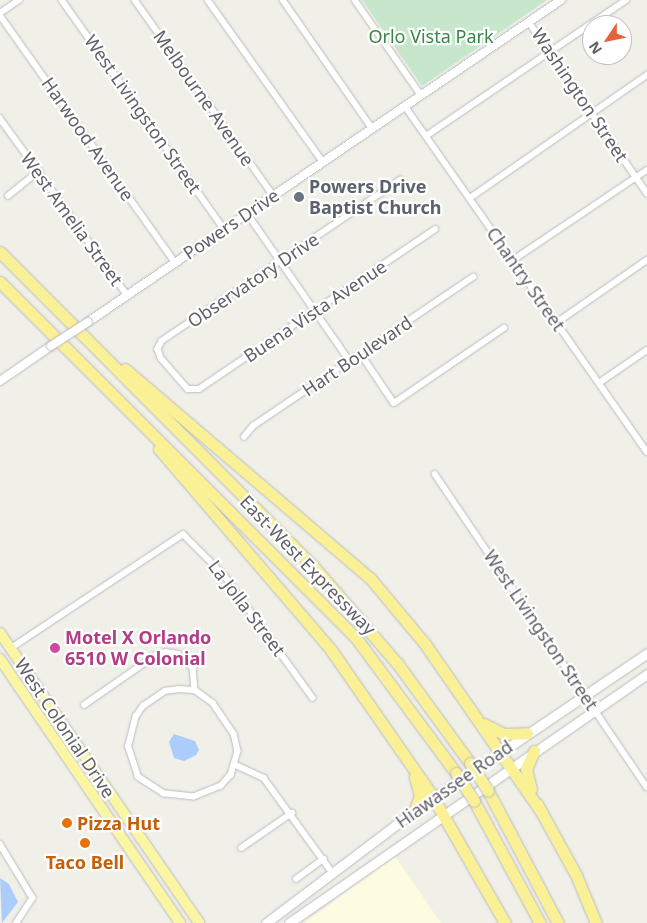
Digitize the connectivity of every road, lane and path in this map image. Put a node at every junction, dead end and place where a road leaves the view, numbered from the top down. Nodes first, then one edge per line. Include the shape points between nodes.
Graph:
1 (19, 0) edge
2 (62, 0) edge
3 (135, 0) edge
4 (208, 0) edge
5 (283, 0) edge
6 (355, 0) edge
7 (562, 0) edge
8 (626, 0) edge
9 (0, 14) edge
10 (529, 22) junction
11 (550, 51) junction
12 (647, 75) edge
13 (421, 95) junction
14 (405, 106) junction
15 (591, 113) junction
16 (0, 118) edge
17 (372, 128) junction
18 (426, 136) junction
19 (323, 162) junction
20 (647, 170) edge
21 (39, 171) junction
22 (636, 178) junction
23 (400, 180) dead end
24 (647, 193) edge
25 (274, 195) junction
26 (8, 196) dead end
27 (470, 198) junction
28 (247, 213) junction
29 (224, 228) junction
30 (435, 230) dead end
31 (0, 252) edge
32 (513, 260) junction
33 (647, 260) edge
34 (281, 261) junction
35 (175, 262) junction
36 (473, 277) dead end
37 (0, 282) edge
38 (127, 295) junction
39 (316, 311) junction
40 (556, 323) junction
41 (504, 328) dead end
42 (647, 350) edge
43 (361, 354) junction
44 (105, 356) junction
45 (350, 361) junction
46 (0, 381) edge
47 (598, 383) junction
48 (195, 391) joint
49 (128, 411) junction
50 (244, 436) dead end
51 (647, 452) edge
52 (435, 474) dead end
53 (0, 633) edge
54 (0, 645) edge
55 (10, 648) junction
56 (647, 653) edge
57 (0, 658) edge
58 (647, 674) edge
59 (195, 690) junction
60 (40, 692) junction
61 (584, 694) junction
62 (313, 698) dead end
63 (84, 705) dead end
64 (594, 710) junction
65 (480, 721) junction
66 (527, 733) junction
67 (501, 751) junction
68 (534, 751) junction
69 (72, 764) junction
70 (236, 765) junction
71 (411, 766) junction
72 (512, 766) junction
73 (647, 787) edge
74 (112, 796) junction
75 (433, 798) junction
76 (540, 810) junction
77 (103, 811) junction
78 (414, 811) junction
79 (292, 813) junction
80 (442, 814) junction
81 (144, 842) junction
82 (0, 844) edge
83 (241, 848) dead end
84 (324, 859) junction
85 (332, 872) junction
86 (296, 879) dead end
87 (17, 923) edge
88 (180, 923) edge
89 (199, 923) edge
90 (266, 923) edge
91 (289, 923) edge
92 (506, 923) edge
93 (540, 923) edge
94 (558, 923) edge
95 (596, 923) edge

1 - 9 street
2 - 29 street, West Livingston Street
3 - 25 street, Melbourne Avenue
4 - 19 street
5 - 17 street
6 - 13 street
7 - 10 street, Powers Drive
8 - 11 street
9 - 35 street, Harwood Avenue
10 - 11 street, Washington Street
10 - 13 street, Powers Drive
11 - 15 street, Washington Street
11 - 18 street
12 - 15 street
13 - 14 street, Powers Drive
14 - 17 street, Powers Drive
14 - 18 street, Chantry Street
15 - 22 street, Washington Street
15 - 27 street
16 - 21 street, West Amelia Street
17 - 19 street, Powers Drive
18 - 27 street, Chantry Street
19 - 25 street, Powers Drive
20 - 22 street
21 - 26 street
21 - 38 street, West Amelia Street
22 - 24 street, Washington Street
22 - 32 street
23 - 34 street, Observatory Drive
25 - 28 street, Powers Drive
27 - 32 street, Chantry Street
28 - 29 street, Powers Drive
28 - 34 street
29 - 35 street, Powers Drive
30 - 39 street, Buena Vista Avenue
31 - 44 highway, East-West Expressway
32 - 40 street, Chantry Street
33 - 40 street
34 - 39 street
34 - 48 street, Observatory Drive via 162,341 158,349 161,358 185,387
35 - 38 street, Powers Drive
36 - 43 street, Hart Boulevard
37 - 49 highway, East-West Expressway
38 - 46 street, Powers Drive, bridge
39 - 45 street
39 - 48 street, Buena Vista Avenue
40 - 47 street, Chantry Street
41 - 43 street via 394,403
42 - 47 street
43 - 45 street, Hart Boulevard
44 - 65 highway via 120,365 370,578
44 - 94 highway, East-West Expressway, bridge via 363,621 470,763
45 - 50 street, Hart Boulevard via 253,426
47 - 51 street, Chantry Street
49 - 71 highway via 298,608
49 - 93 highway, East-West Expressway, bridge via 229,507 356,638 456,773
52 - 61 street, West Livingston Street
53 - 55 highway, West Colonial Drive
54 - 55 highway
55 - 60 highway, West Colonial Drive
55 - 62 street, La Jolla Street via 183,534 225,576
56 - 61 main road, Hiawassee Road
57 - 60 highway via 12,662
57 - 69 highway, West Colonial Drive
58 - 64 main road, Hiawassee Road
59 - 63 street via 193,668 178,654 166,652 156,655
59 - 70 street via 225,718 236,743
59 - 70 street via 165,691 143,706 136,716 128,747 138,777 164,794 194,797 221,786
60 - 74 highway, West Colonial Drive
61 - 64 street, West Livingston Street
61 - 66 main road, Hiawassee Road
64 - 68 main road, Hiawassee Road
64 - 73 street, West Livingston Street
65 - 66 highway via 497,732
65 - 67 highway
66 - 67 main road, Hiawassee Road
67 - 72 highway
67 - 75 main road, Hiawassee Road
68 - 72 main road, Hiawassee Road
68 - 76 highway via 527,776
69 - 74 highway via 99,791
69 - 77 highway, West Colonial Drive
70 - 79 street via 264,778
71 - 75 highway
71 - 78 highway via 420,796
72 - 76 highway
72 - 80 main road, Hiawassee Road
74 - 81 highway, West Colonial Drive
75 - 78 main road, Hiawassee Road
75 - 80 highway
76 - 95 highway via 576,875
77 - 81 highway via 115,814
77 - 88 highway, West Colonial Drive
78 - 85 main road, Hiawassee Road
79 - 83 street
79 - 84 street
80 - 91 main road, Hiawassee Road
80 - 92 highway
81 - 89 highway, West Colonial Drive
82 - 87 street via 33,898
84 - 85 street
84 - 86 street
85 - 90 main road, Hiawassee Road

